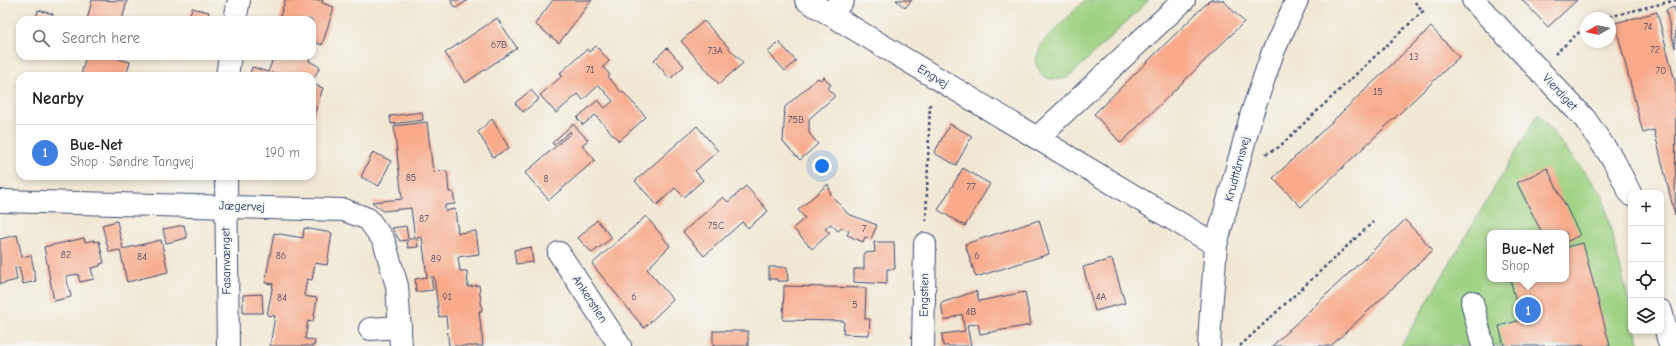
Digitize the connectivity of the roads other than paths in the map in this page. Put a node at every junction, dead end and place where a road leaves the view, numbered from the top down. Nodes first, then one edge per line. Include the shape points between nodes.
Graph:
1 (239, 0) edge
2 (806, 0) edge
3 (1184, 0) edge
4 (1297, 0) edge
5 (1473, 0) edge
6 (836, 7) edge
7 (236, 16) edge
8 (229, 60) edge
9 (228, 72) edge
10 (1037, 138) junction
11 (226, 180) edge
12 (1628, 190) edge
13 (0, 201) edge
14 (225, 206) junction
15 (925, 244) road end
16 (1216, 245) junction
17 (559, 253) dead end
18 (1472, 302) dead end
19 (1664, 323) edge
20 (370, 329) dead end
21 (400, 336) edge
22 (228, 346) edge
23 (620, 346) edge
24 (923, 346) edge
25 (1210, 346) edge
26 (1483, 346) edge
27 (1670, 346) edge

1 - 7 street
2 - 6 street, Engvej
3 - 10 street
4 - 16 street, Krudttårnsvej via 1274,52 1252,113
5 - 12 street, Vierdiget via 1585,119 1614,161
6 - 10 street, Engvej via 931,75
8 - 9 street
10 - 16 street, Engvej
11 - 14 street, Fasanvænget
13 - 14 street, Jægervej
14 - 21 street, Jægervej via 344,210 368,219 384,241 397,286
14 - 22 street, Fasanvænget
15 - 24 street, Engstien
16 - 25 street, Krudttårnsvej
17 - 23 street, Ankerstien
18 - 26 street
19 - 27 street
20 - 21 street, Jægervej

